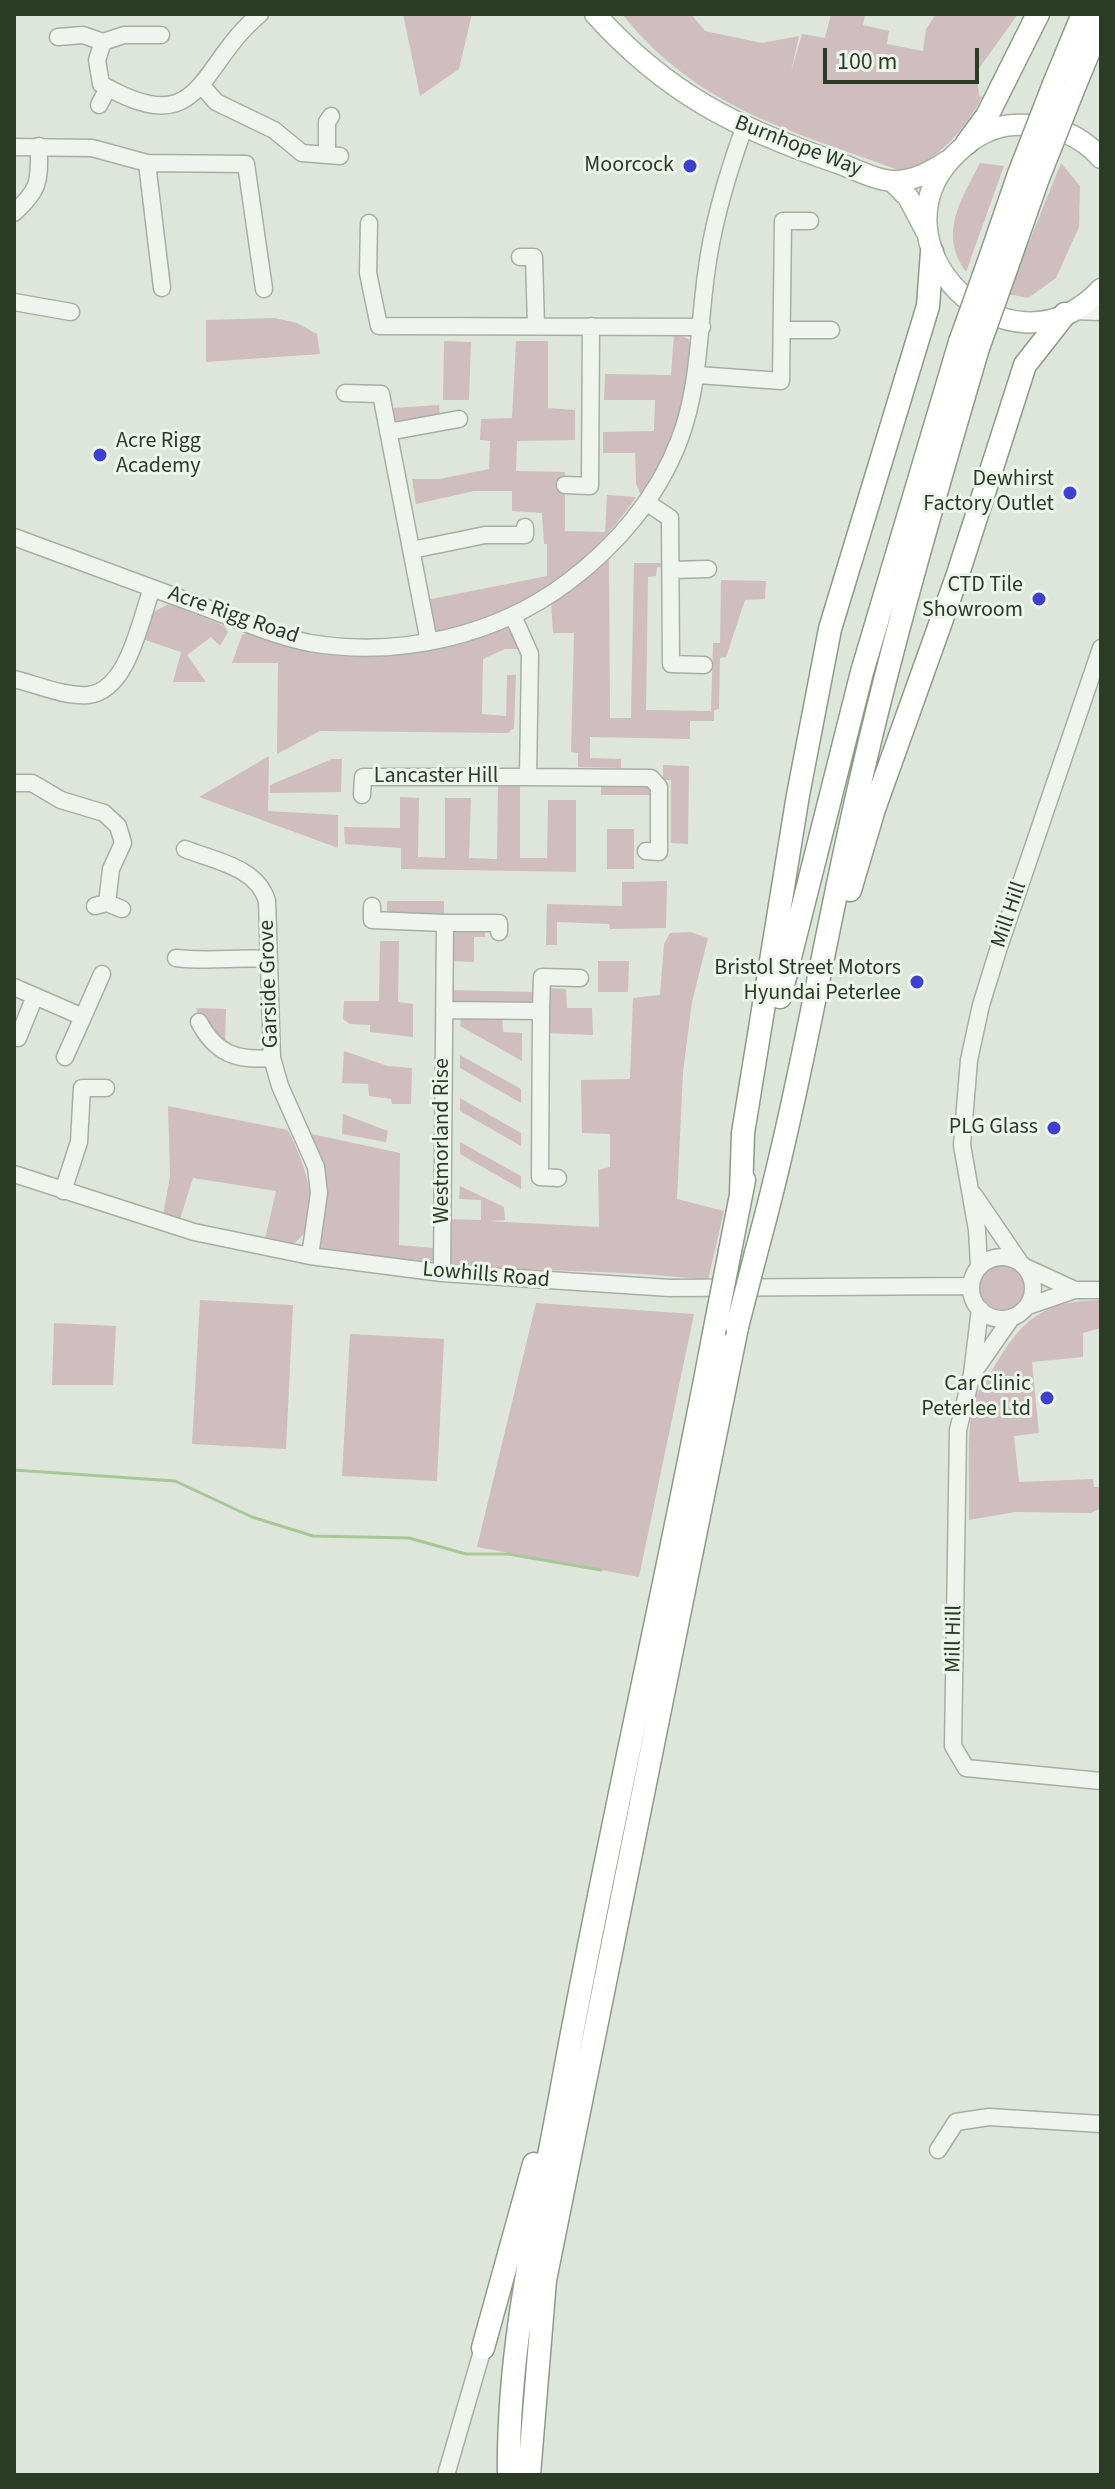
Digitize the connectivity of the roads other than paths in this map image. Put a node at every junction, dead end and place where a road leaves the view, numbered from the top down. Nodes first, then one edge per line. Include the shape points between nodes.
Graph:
1 (260, 14) edge
2 (595, 14) edge
3 (1038, 14) edge
4 (1083, 14) edge
5 (1101, 22) edge
6 (161, 35) dead end
7 (58, 37) dead end
8 (103, 42) junction
9 (1064, 85) junction
10 (203, 87) junction
11 (108, 88) junction
12 (99, 105) dead end
13 (331, 116) dead end
14 (744, 128) junction
15 (39, 146) junction
16 (14, 147) edge
17 (959, 151) junction
18 (1101, 158) edge
19 (147, 163) junction
20 (893, 182) junction
21 (14, 213) edge
22 (810, 221) dead end
23 (369, 223) dead end
24 (930, 243) junction
25 (520, 257) dead end
26 (162, 288) dead end
27 (264, 289) dead end
28 (1101, 289) edge
29 (14, 302) edge
30 (71, 312) dead end
31 (1069, 312) junction
32 (1101, 312) edge
33 (536, 326) junction
34 (591, 326) junction
35 (702, 327) junction
36 (782, 330) junction
37 (831, 330) dead end
38 (969, 345) junction
39 (698, 375) junction
40 (345, 393) dead end
41 (459, 419) dead end
42 (388, 432) junction
43 (565, 485) dead end
44 (646, 502) junction
45 (525, 527) dead end
46 (14, 537) edge
47 (412, 550) junction
48 (708, 569) dead end
49 (671, 570) junction
50 (152, 588) junction
51 (513, 616) junction
52 (429, 642) junction
53 (1101, 648) edge
54 (704, 665) dead end
55 (14, 679) edge
56 (528, 777) junction
57 (14, 783) edge
58 (362, 795) dead end
59 (185, 849) dead end
60 (646, 851) dead end
61 (108, 906) dead end
62 (372, 906) dead end
63 (445, 923) junction
64 (499, 932) dead end
65 (176, 958) dead end
66 (269, 959) junction
67 (102, 974) dead end
68 (580, 978) dead end
69 (14, 987) edge
70 (35, 996) junction
71 (444, 1010) junction
72 (541, 1011) junction
73 (83, 1017) junction
74 (199, 1022) dead end
75 (18, 1038) dead end
76 (65, 1057) dead end
77 (272, 1058) junction
78 (800, 1069) junction
79 (106, 1088) dead end
80 (14, 1174) edge
81 (558, 1178) dead end
82 (971, 1190) junction
83 (63, 1191) junction
84 (741, 1194) junction
85 (310, 1256) junction
86 (1023, 1265) junction
87 (979, 1266) junction
88 (442, 1273) junction
89 (971, 1286) junction
90 (1075, 1290) junction
91 (1101, 1290) edge
92 (1028, 1306) junction
93 (980, 1309) junction
94 (1012, 1317) junction
95 (972, 1374) junction
96 (1101, 1781) edge
97 (575, 2015) junction
98 (1101, 2124) edge
99 (938, 2150) dead end
100 (483, 2348) joint
101 (446, 2475) edge
102 (509, 2475) edge
103 (529, 2475) edge

1 - 10 street via 234,36
2 - 14 main road, Burnhope Way via 652,69
3 - 17 highway via 987,116
4 - 9 highway
5 - 9 highway
6 - 8 street via 124,35
7 - 8 street via 83,35
8 - 11 street via 97,60 101,84
9 - 38 highway, bridge
10 - 11 street via 179,104 150,107
10 - 13 street via 216,102 274,130 302,153 333,155 327,122
11 - 12 street
14 - 20 main road, Burnhope Way
14 - 35 street, Acre Rigg Road via 713,232
15 - 16 street
15 - 19 street via 92,148
15 - 21 street via 39,184
17 - 18 main road via 996,128 1037,124 1078,138
17 - 20 main road via 932,171
17 - 24 main road via 931,196
19 - 26 street
19 - 27 street via 246,164
20 - 24 main road via 908,197
22 - 36 street via 783,221
23 - 33 street via 368,273 379,326
24 - 31 main road via 954,290 990,315 1029,322
24 - 84 highway via 928,306 856,537 810,722 743,1133
25 - 33 street via 534,257
28 - 31 main road
29 - 30 street
31 - 32 street
31 - 78 highway via 1025,365 874,809 820,1017
33 - 34 street
34 - 35 street
34 - 43 street via 590,486
35 - 39 street, Acre Rigg Road
36 - 37 street
36 - 39 street via 781,381
38 - 78 highway via 885,679
38 - 84 highway via 862,672 804,892
39 - 44 street, Acre Rigg Road via 678,442
40 - 42 street via 381,394
41 - 42 street
42 - 47 street
44 - 49 street via 670,518
44 - 51 street, Acre Rigg Road via 596,560
45 - 47 street via 525,535 485,535
46 - 50 street, Acre Rigg Road
47 - 52 street
48 - 49 street
49 - 54 street via 671,664
50 - 52 street, Acre Rigg Road via 309,643 381,648
50 - 55 street via 120,676 108,687 89,695
51 - 52 street, Acre Rigg Road
51 - 56 street, Lancaster Hill via 530,654
53 - 82 street, Mill Hill via 981,1005 965,1093 962,1145
56 - 58 street, Lancaster Hill via 363,777
56 - 60 street, Lancaster Hill via 651,778 659,787 659,852
57 - 61 street via 32,783 61,800 104,813 118,826 123,843 111,869
59 - 66 street, Garside Grove via 251,875 263,888
62 - 63 street via 372,920
63 - 64 street via 499,923
63 - 71 street, Westmorland Rise
65 - 66 street
66 - 77 street, Garside Grove
67 - 73 street
68 - 72 street via 542,977
69 - 70 street
70 - 73 street
70 - 75 street
71 - 72 street
71 - 88 street, Westmorland Rise
72 - 81 street via 540,1177
73 - 76 street
74 - 77 street via 209,1041 229,1056
77 - 85 street, Garside Grove via 316,1167 319,1193
78 - 103 highway, bridge via 737,1327 545,2280
79 - 83 street via 82,1088 79,1142
80 - 83 street, Lowhills Road
82 - 86 street, Mill Hill
82 - 87 street, Mill Hill
83 - 85 street, Lowhills Road via 194,1232
84 - 97 highway, bridge
85 - 88 street, Lowhills Road
86 - 87 street via 998,1257
86 - 90 street
86 - 92 street via 1034,1289
87 - 89 street
88 - 89 street, Lowhills Road via 670,1288
89 - 93 street
90 - 91 street
90 - 92 street
92 - 94 street
93 - 94 street via 993,1318
93 - 95 street, Mill Hill
94 - 95 street, Mill Hill
95 - 96 street, Mill Hill via 958,1430 953,1746 966,1768
97 - 100 highway
97 - 102 highway via 521,2319
98 - 99 street via 989,2117 956,2122
100 - 101 street

